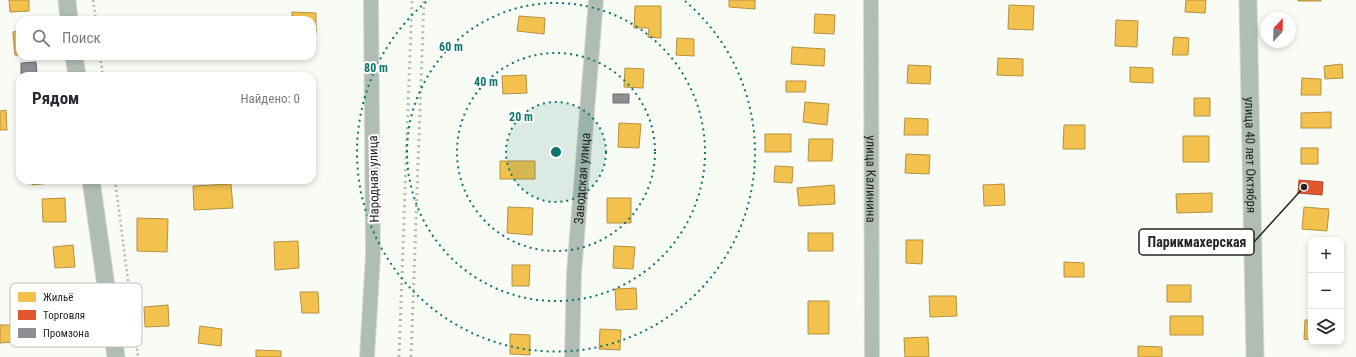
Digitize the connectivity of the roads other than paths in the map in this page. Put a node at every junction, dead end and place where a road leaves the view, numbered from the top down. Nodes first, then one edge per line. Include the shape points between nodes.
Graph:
1 (66, 0) edge
2 (371, 0) edge
3 (596, 0) edge
4 (871, 0) edge
5 (1248, 0) edge
6 (68, 16) edge
7 (75, 60) edge
8 (76, 72) edge
9 (92, 184) edge
10 (106, 283) edge
11 (115, 347) edge
12 (116, 357) edge
13 (367, 357) edge
14 (572, 357) edge
15 (872, 357) edge
16 (1255, 357) edge

1 - 6 street
2 - 13 street, Народная улица via 374,255
3 - 14 street, Заводская улица via 574,273
4 - 15 street, улица Калинина
5 - 16 street, улица 40 лет Октября
7 - 8 street
9 - 10 street
11 - 12 street

